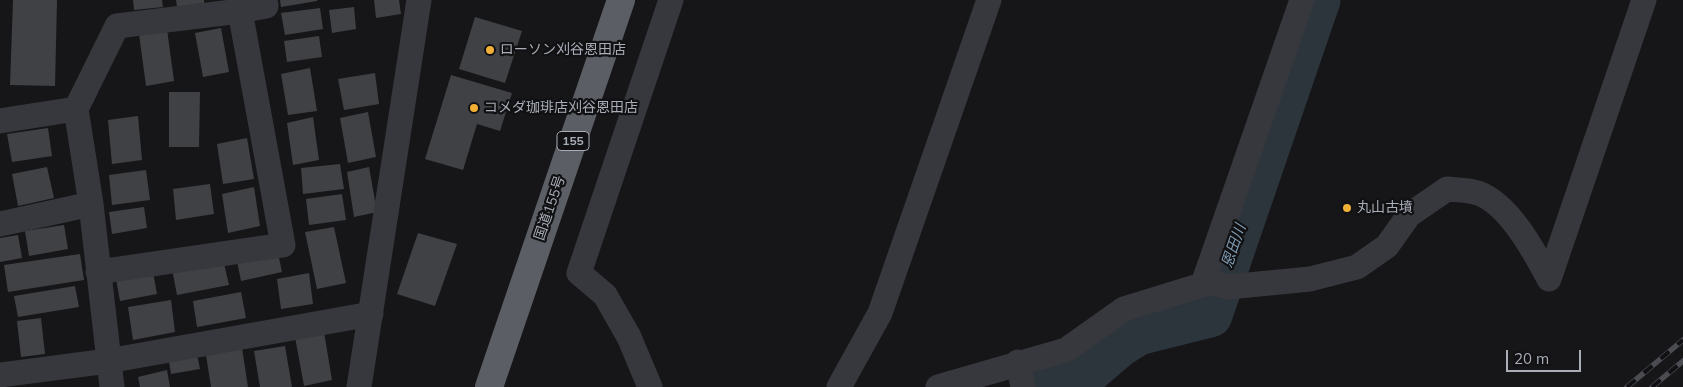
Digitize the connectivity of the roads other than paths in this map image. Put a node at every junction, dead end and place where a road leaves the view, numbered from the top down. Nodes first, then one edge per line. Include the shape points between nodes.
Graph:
1 (265, 0) edge
2 (419, 0) edge
3 (621, 0) edge
4 (671, 0) edge
5 (989, 0) edge
6 (1302, 0) edge
7 (1644, 0) edge
8 (240, 11) junction
9 (76, 109) junction
10 (0, 122) edge
11 (91, 204) junction
12 (0, 224) edge
13 (98, 272) junction
14 (1214, 283) junction
15 (371, 314) junction
16 (108, 362) junction
17 (1018, 362) junction
18 (0, 375) edge
19 (112, 387) edge
20 (359, 387) edge
21 (489, 387) edge
22 (650, 387) edge
23 (839, 387) edge
24 (938, 387) edge
25 (1023, 387) edge

1 - 8 street via 266,6
2 - 15 street
3 - 21 highway, 国道155号 / 155
4 - 22 street via 579,273 606,295 629,337
5 - 23 street via 880,313
6 - 14 street
7 - 14 street via 1549,279 1530,243 1500,208 1478,193 1447,189 1409,215 1387,246 1357,267 1310,279
8 - 9 street via 117,26
8 - 13 street via 283,245
9 - 10 street
9 - 11 street
11 - 12 street
11 - 13 street
13 - 16 street
14 - 17 street via 1124,309 1066,350
15 - 16 street
15 - 20 street
16 - 18 street
16 - 19 street
17 - 24 street
17 - 25 street

